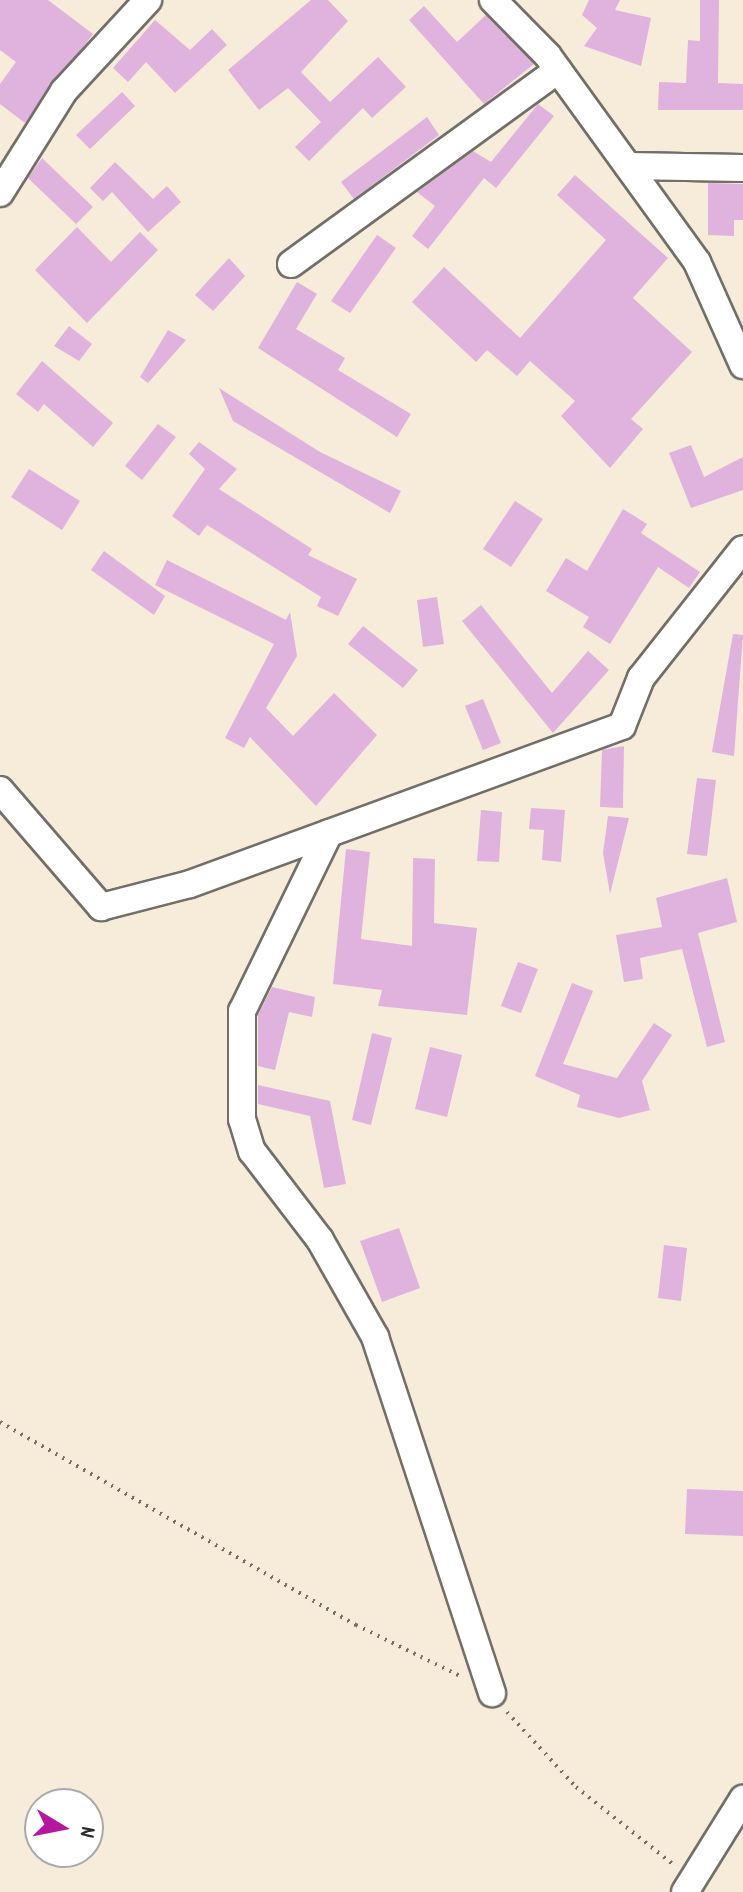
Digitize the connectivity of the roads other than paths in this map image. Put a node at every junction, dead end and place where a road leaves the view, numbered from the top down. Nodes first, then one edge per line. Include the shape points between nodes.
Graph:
1 (148, 0) edge
2 (493, 0) edge
3 (558, 70) junction
4 (10, 156) edge
5 (628, 166) junction
6 (743, 168) edge
7 (0, 193) edge
8 (291, 264) dead end
9 (743, 365) edge
10 (743, 549) edge
11 (0, 790) edge
12 (329, 833) junction
13 (492, 1693) road end
14 (743, 1799) edge
15 (689, 1886) edge

1 - 4 street via 112,33
2 - 3 street
3 - 5 street
3 - 8 street
4 - 7 street
5 - 6 street
5 - 9 street via 697,262
10 - 12 street via 641,678 622,726
11 - 12 street via 101,907
12 - 13 street via 242,1011 242,1119 252,1151 328,1252 375,1337
14 - 15 street

